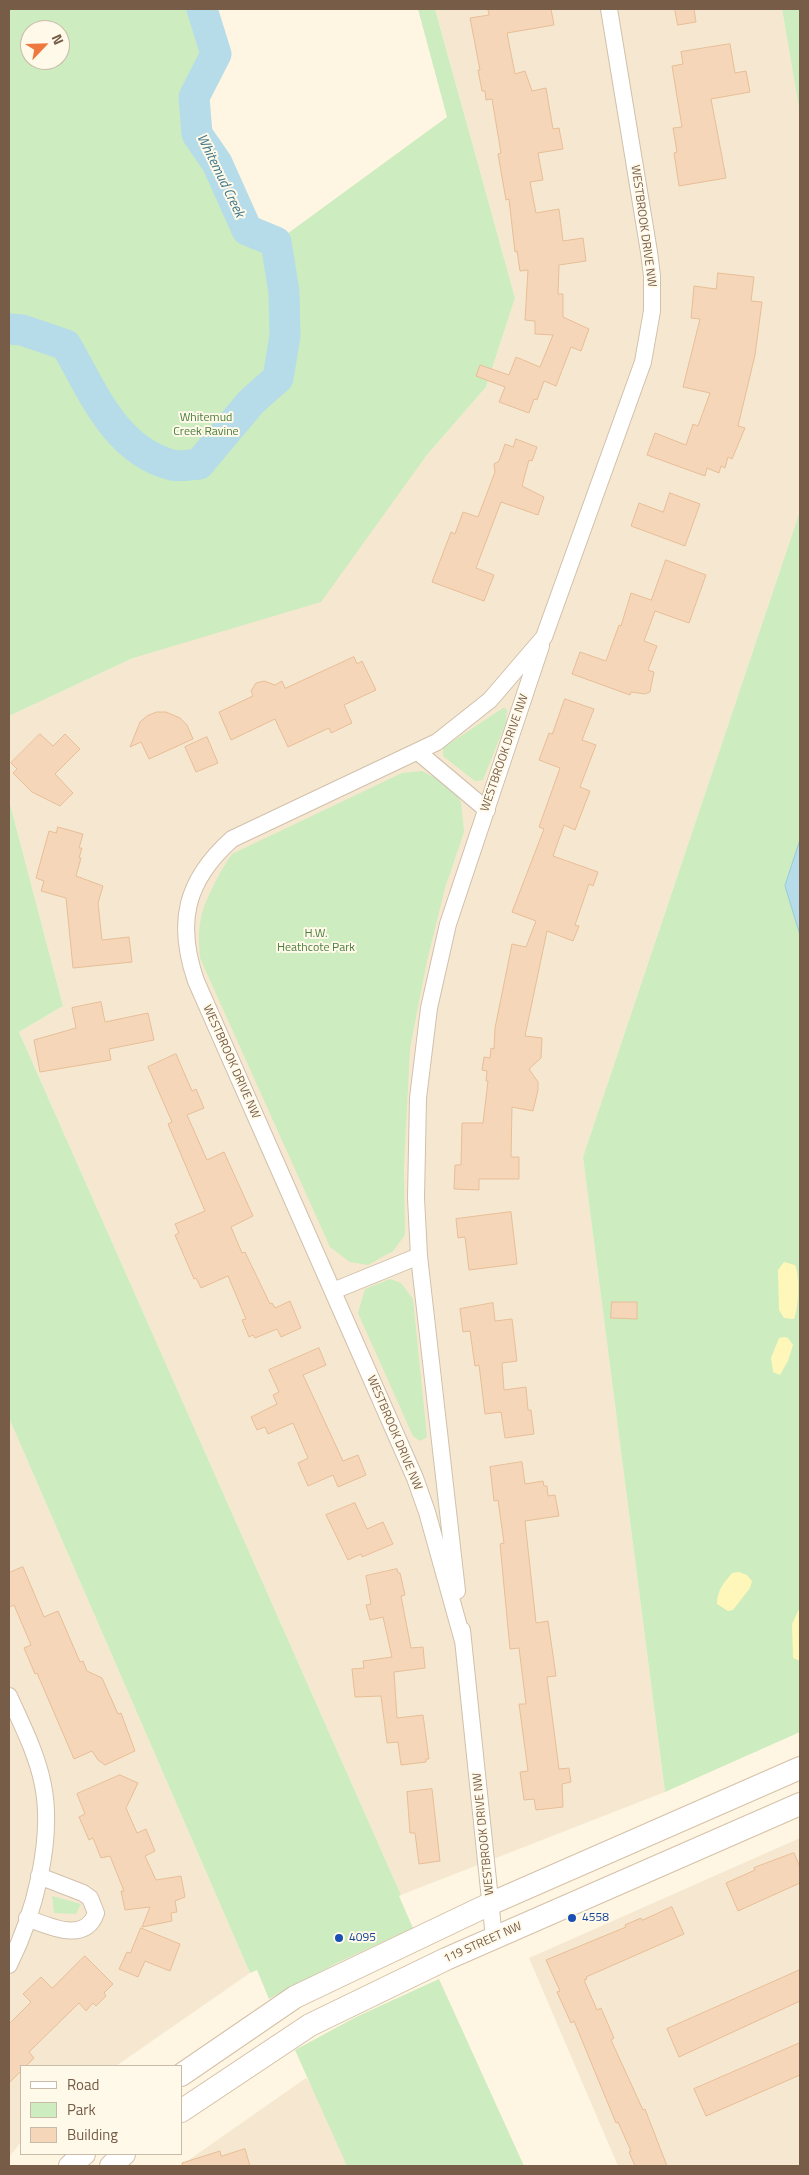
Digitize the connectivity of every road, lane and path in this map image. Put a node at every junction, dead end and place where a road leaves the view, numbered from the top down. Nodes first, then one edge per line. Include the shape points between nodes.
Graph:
1 (608, 9) edge
2 (544, 637) junction
3 (418, 752) junction
4 (487, 810) junction
5 (419, 1256) junction
6 (333, 1291) junction
7 (463, 1641) junction
8 (9, 1696) edge
9 (800, 1768) edge
10 (800, 1804) edge
11 (39, 1876) junction
12 (492, 1904) junction
13 (27, 1918) junction
14 (494, 1938) junction
15 (9, 1965) edge
16 (182, 2074) edge
17 (182, 2110) edge
18 (83, 2155) edge
19 (123, 2155) edge
20 (70, 2166) edge
21 (111, 2166) edge

1 - 2 street, WESTBROOK DRIVE NW via 650,252 652,311 643,362
2 - 3 street, WESTBROOK DRIVE NW via 490,700 449,733
2 - 4 street, WESTBROOK DRIVE NW
3 - 4 street
3 - 6 street, WESTBROOK DRIVE NW via 232,839 208,863 192,893 185,925 185,941 196,981
4 - 5 street, WESTBROOK DRIVE NW via 448,924 429,1008 418,1098 416,1198
5 - 6 street
5 - 7 street, WESTBROOK DRIVE NW
6 - 7 street, WESTBROOK DRIVE NW via 415,1478
7 - 12 street, WESTBROOK DRIVE NW
8 - 11 street via 43,1783 46,1825
9 - 12 main road
10 - 14 main road, 119 STREET NW
11 - 13 street
11 - 13 street via 83,1893 90,1898 96,1913 93,1921 76,1931
12 - 14 street, WESTBROOK DRIVE NW
12 - 16 main road via 295,1998
13 - 15 street
14 - 17 main road, 119 STREET NW via 310,2025
18 - 20 main road
19 - 21 main road

